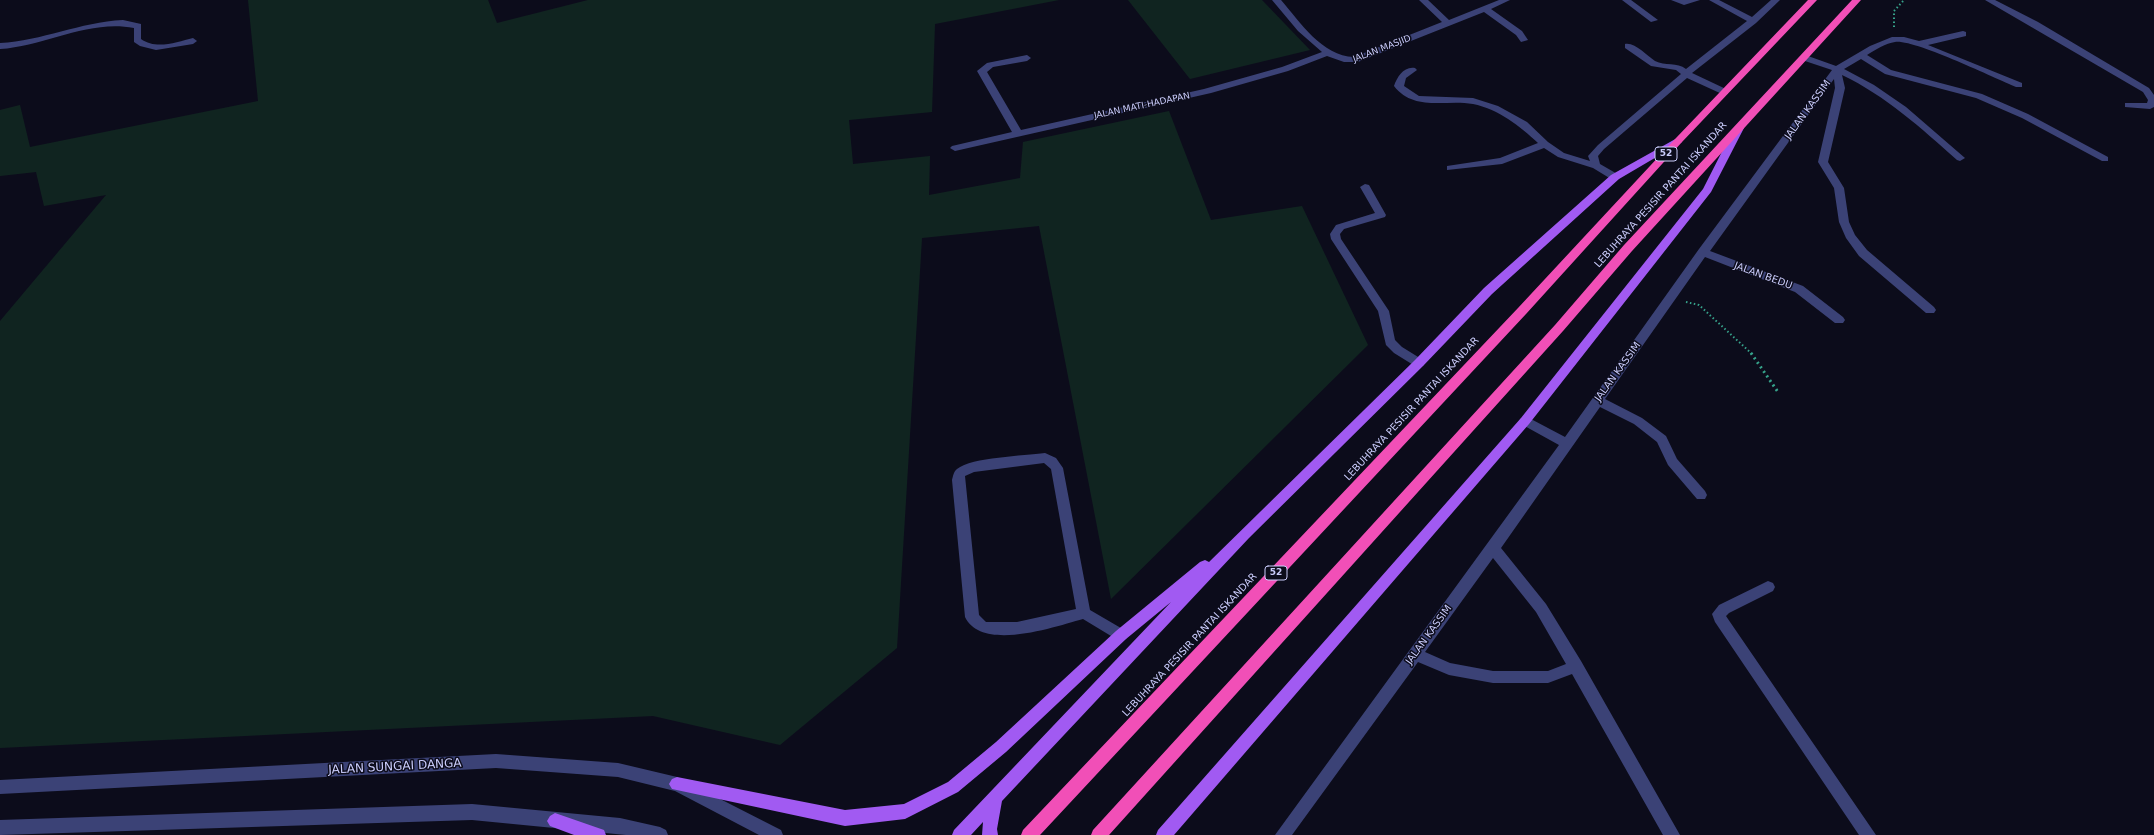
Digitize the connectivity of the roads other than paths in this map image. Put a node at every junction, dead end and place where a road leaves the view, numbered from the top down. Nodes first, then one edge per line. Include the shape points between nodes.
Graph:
1 (1276, 0) edge
2 (1423, 0) edge
3 (1503, 0) edge
4 (1626, 0) edge
5 (1675, 0) edge
6 (1696, 0) edge
7 (1713, 0) edge
8 (1776, 0) edge
9 (1813, 0) edge
10 (1858, 0) edge
11 (1989, 0) edge
12 (1485, 8) junction
13 (1654, 20) dead end
14 (1753, 21) junction
15 (1448, 24) junction
16 (1963, 34) dead end
17 (1524, 40) dead end
18 (193, 41) dead end
19 (1919, 44) junction
20 (0, 46) edge
21 (1628, 46) dead end
22 (1326, 53) junction
23 (1861, 55) junction
24 (1027, 58) dead end
25 (1805, 58) junction
26 (1838, 69) junction
27 (1412, 70) dead end
28 (1686, 74) junction
29 (2019, 85) dead end
30 (1725, 92) junction
31 (2128, 105) dead end
32 (1739, 128) junction
33 (1017, 132) junction
34 (1679, 140) junction
35 (1545, 144) junction
36 (955, 148) dead end
37 (1960, 158) dead end
38 (2105, 159) dead end
39 (1596, 166) junction
40 (1450, 168) dead end
41 (1615, 177) junction
42 (1365, 187) dead end
43 (1703, 252) junction
44 (1930, 310) dead end
45 (1839, 320) dead end
46 (1419, 363) junction
47 (1597, 400) junction
48 (1525, 420) junction
49 (1566, 443) junction
50 (1701, 495) dead end
51 (1244, 534) junction
52 (1493, 548) junction
53 (1768, 588) dead end
54 (1084, 613) junction
55 (1121, 635) junction
56 (1416, 654) junction
57 (1576, 666) junction
58 (677, 784) junction
59 (0, 787) edge
60 (995, 798) junction
61 (555, 821) junction
62 (0, 828) edge
63 (598, 835) edge
64 (660, 835) edge
65 (775, 835) edge
66 (960, 835) edge
67 (990, 835) edge
68 (1029, 835) edge
69 (1098, 835) edge
70 (1164, 835) edge
71 (1283, 835) edge
72 (1672, 835) edge
73 (1868, 835) edge

1 - 22 street, JALAN MASJID
2 - 15 street
3 - 12 street, JALAN MASJID
4 - 13 street
5 - 6 street
7 - 14 street
8 - 14 street
9 - 30 highway, LEBUHRAYA PESISIR PANTAI ISKANDAR / 52
10 - 25 highway, LEBUHRAYA PESISIR PANTAI ISKANDAR
11 - 31 street via 2036,24 2146,90 2153,100 2150,106
12 - 15 street, JALAN MASJID
12 - 17 street
14 - 28 street
15 - 22 street, JALAN MASJID via 1355,60 1340,60
16 - 19 street
18 - 20 street via 154,47 143,46 137,40 138,26 126,22 109,23 28,43
19 - 23 street, JALAN KASSIM via 1895,39
19 - 29 street, JALAN KASSIM
21 - 28 street via 1654,64 1675,67
22 - 33 street, JALAN MATI-HADAPAN via 1296,65 1195,95
23 - 26 street, JALAN KASSIM
23 - 38 street via 1888,72 1979,96 2025,116
24 - 33 street via 990,65 982,71
25 - 26 street
25 - 32 highway, LEBUHRAYA PESISIR PANTAI ISKANDAR
26 - 37 street via 1883,94
26 - 43 street, JALAN KASSIM
26 - 44 street via 1840,88 1823,162 1839,188 1844,222 1850,236 1863,253
27 - 35 street via 1402,77 1399,86 1406,93 1417,99 1473,101 1495,108 1524,124
28 - 30 street
28 - 39 street via 1601,147 1594,156
30 - 34 highway, LEBUHRAYA PESISIR PANTAI ISKANDAR / 52
32 - 48 main road via 1707,190
32 - 69 highway, LEBUHRAYA PESISIR PANTAI ISKANDAR
33 - 36 street, JALAN MATI-HADAPAN
34 - 41 main road
34 - 68 highway, LEBUHRAYA PESISIR PANTAI ISKANDAR / 52 via 1522,311
35 - 39 street via 1561,155
35 - 40 street via 1502,161
39 - 41 street
41 - 46 main road via 1488,291
42 - 46 street via 1380,215 1340,227 1335,234 1336,239 1383,311 1390,342
43 - 45 street, JALAN BEDU via 1799,289
43 - 47 street, JALAN KASSIM
46 - 51 main road
47 - 49 street, JALAN KASSIM
47 - 50 street via 1638,421 1662,439 1672,462
48 - 49 street
48 - 70 main road
49 - 52 street, JALAN KASSIM
51 - 55 main road
51 - 60 main road
52 - 56 street, JALAN KASSIM
52 - 57 street via 1541,608
53 - 73 street via 1724,609 1719,614 1722,622
54 - 54 street via 1055,621 999,630 984,628 972,617 958,480 960,474 972,467 1045,458 1052,461 1057,468
54 - 55 street
55 - 58 main road via 1001,747 953,787 905,811 845,818
56 - 57 street via 1449,669 1493,677 1548,676
56 - 71 street, JALAN KASSIM
57 - 72 street
58 - 59 street, JALAN SUNGAI DANGA via 618,770 496,762
58 - 65 street, JALAN SUNGAI DANGA
60 - 66 main road
60 - 67 main road
61 - 62 street via 472,812
61 - 63 main road
61 - 64 street via 620,826

